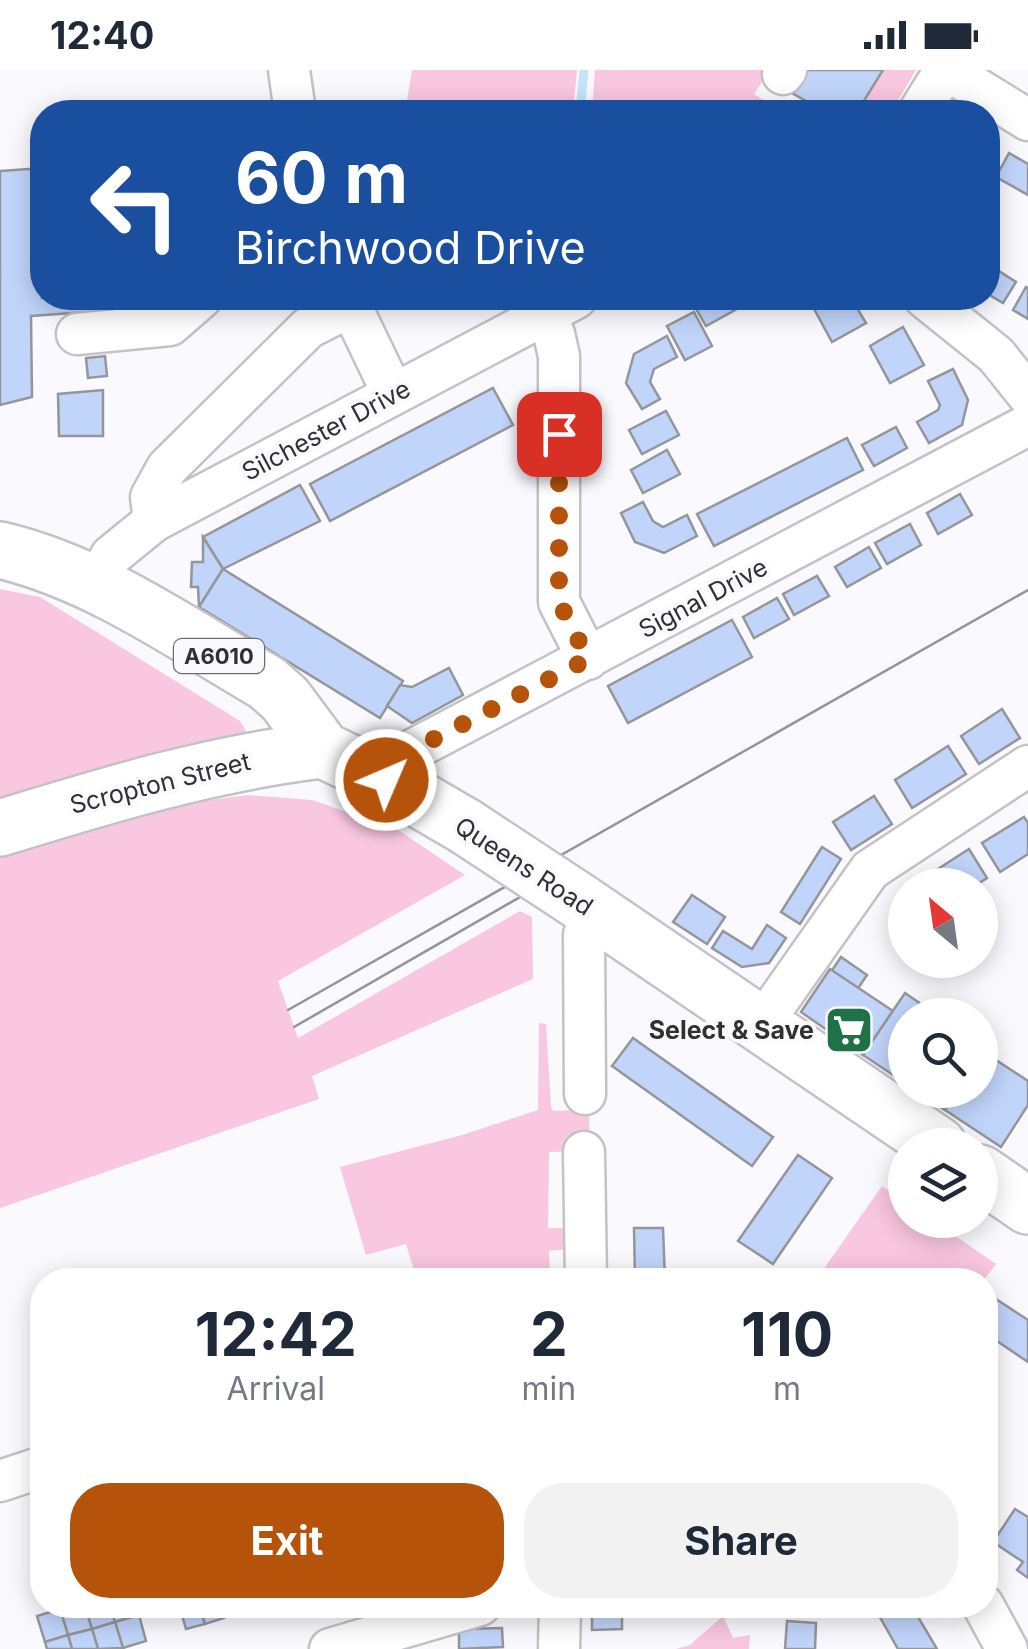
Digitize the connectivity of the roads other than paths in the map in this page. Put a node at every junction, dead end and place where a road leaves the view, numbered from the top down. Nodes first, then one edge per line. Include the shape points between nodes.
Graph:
1 (289, 70) edge
2 (946, 70) edge
3 (293, 100) edge
4 (926, 100) edge
5 (995, 100) edge
6 (1000, 103) edge
7 (1028, 120) edge
8 (187, 310) edge
9 (336, 310) edge
10 (353, 310) edge
11 (551, 310) edge
12 (559, 310) edge
13 (940, 310) edge
14 (77, 334) dead end
15 (394, 394) junction
16 (1028, 395) edge
17 (1028, 425) edge
18 (154, 520) junction
19 (0, 550) edge
20 (96, 584) junction
21 (588, 659) junction
22 (323, 750) junction
23 (1028, 766) edge
24 (386, 780) junction
25 (84, 802) junction
26 (0, 812) edge
27 (0, 828) edge
28 (589, 908) junction
29 (761, 1025) junction
30 (585, 1094) dead end
31 (913, 1128) edge
32 (584, 1152) dead end
33 (586, 1268) edge
34 (30, 1471) edge
35 (0, 1481) edge
36 (436, 1618) edge
37 (560, 1618) edge
38 (991, 1618) edge
39 (330, 1649) edge
40 (559, 1649) edge
41 (1008, 1649) edge

1 - 3 street
2 - 4 street
2 - 5 street
6 - 7 street
8 - 14 street via 170,325
9 - 18 street via 308,328 167,468 151,497
10 - 15 street
11 - 15 street, Silchester Drive
12 - 21 street via 559,602
13 - 16 street via 996,355
15 - 18 street, Silchester Drive
17 - 21 street, Signal Drive
18 - 20 street, Silchester Drive via 111,556
19 - 20 highway, Queens Road / A6010
20 - 22 highway, Queens Road / A6010 via 267,683
21 - 24 street, Signal Drive via 405,754
22 - 24 highway, Queens Road / A6010
22 - 25 highway, Scropton Street via 257,758
23 - 29 street via 870,870
24 - 28 highway, Queens Road / A6010, bridge
25 - 26 highway
25 - 27 highway, Scropton Street
28 - 29 highway, Queens Road / A6010
28 - 30 street
29 - 31 highway, Queens Road / A6010
32 - 33 street
34 - 35 street
36 - 39 street
37 - 40 street
38 - 41 street

